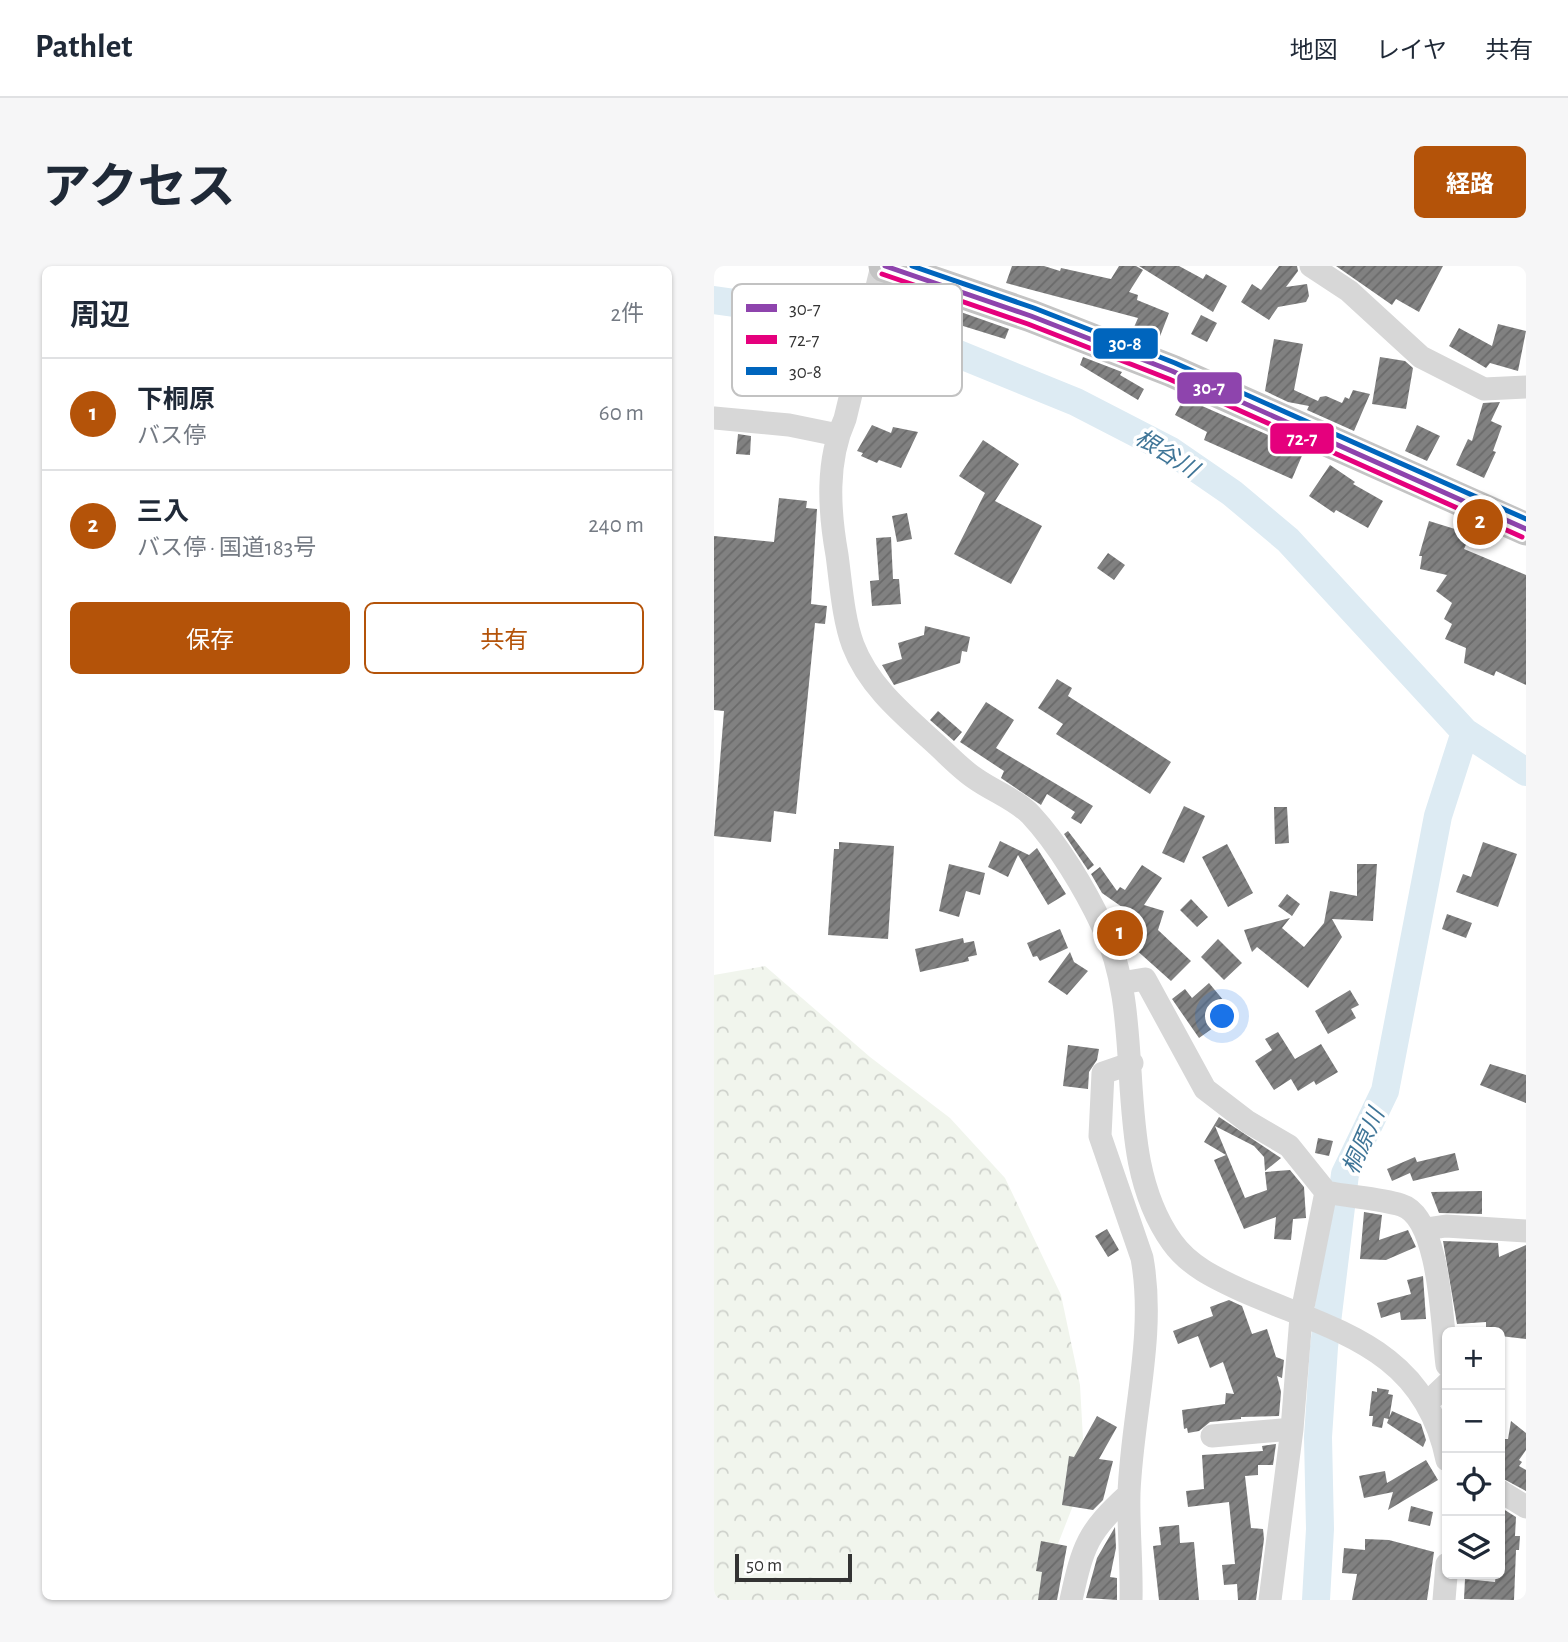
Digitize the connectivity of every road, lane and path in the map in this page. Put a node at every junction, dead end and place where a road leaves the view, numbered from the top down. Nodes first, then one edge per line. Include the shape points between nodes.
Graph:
1 (884, 266) edge
2 (1311, 266) edge
3 (878, 284) edge
4 (937, 284) edge
5 (962, 293) edge
6 (1526, 387) edge
7 (849, 396) edge
8 (714, 418) edge
9 (841, 427) junction
10 (1526, 529) edge
11 (1121, 983) junction
12 (1132, 1063) junction
13 (1328, 1193) junction
14 (1426, 1229) junction
15 (1526, 1231) edge
16 (1304, 1318) junction
17 (1442, 1327) edge
18 (1442, 1389) edge
19 (1427, 1403) junction
20 (1292, 1429) junction
21 (1212, 1436) dead end
22 (1445, 1453) edge
23 (1129, 1494) junction
24 (1505, 1494) edge
25 (1526, 1507) edge
26 (1446, 1579) edge
27 (1071, 1600) edge
28 (1131, 1600) edge
29 (1270, 1600) edge
30 (1444, 1600) edge

1 - 3 street
1 - 4 highway
2 - 6 street via 1349,291 1421,357 1484,389
5 - 10 highway via 1172,371
7 - 9 street
8 - 9 street
9 - 11 street via 830,478 833,535 853,644 866,671 887,699 973,778 1030,813 1081,885 1104,927
11 - 12 street
11 - 13 street via 1145,979 1205,1089 1289,1146
12 - 16 street via 1136,1147 1147,1189 1172,1243 1209,1276
12 - 23 street via 1103,1073 1100,1136 1143,1258 1146,1279 1147,1311
13 - 14 street via 1402,1205 1415,1213
13 - 16 street
14 - 15 street
14 - 17 street
16 - 19 street via 1391,1359
16 - 20 street
18 - 19 street
19 - 22 street
20 - 21 street
20 - 29 street
23 - 27 street via 1100,1520 1083,1548
23 - 28 street
24 - 25 street
26 - 30 street

